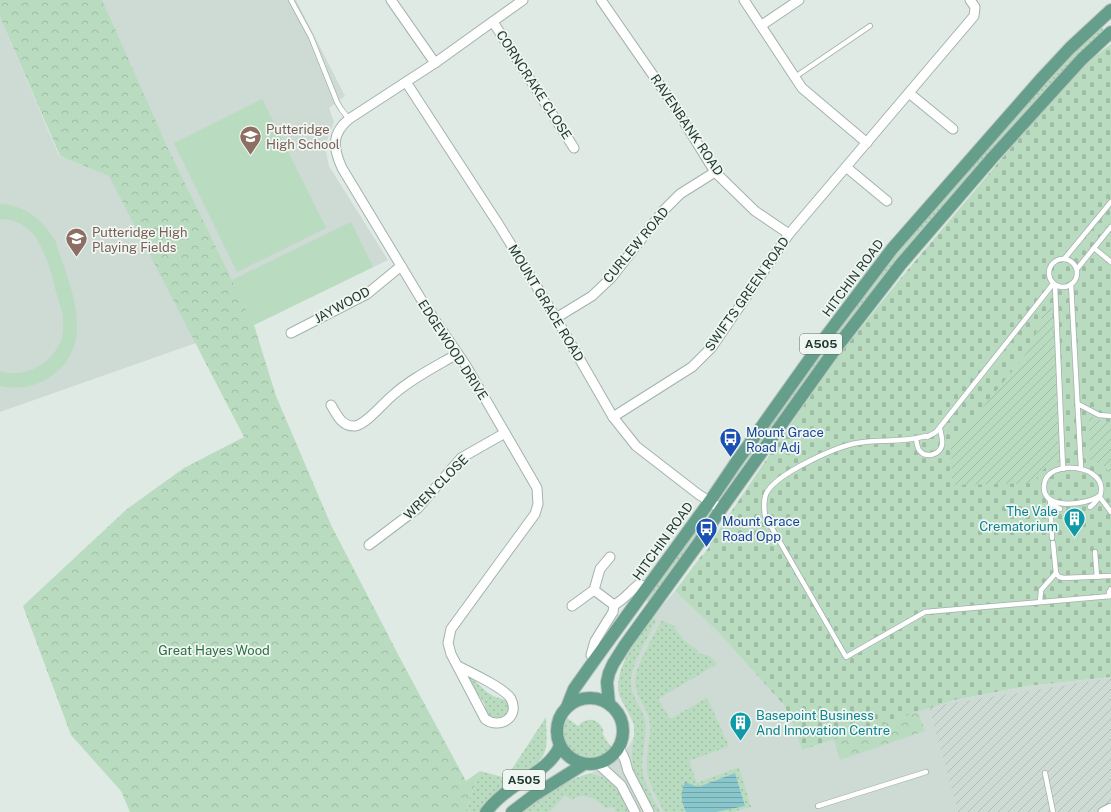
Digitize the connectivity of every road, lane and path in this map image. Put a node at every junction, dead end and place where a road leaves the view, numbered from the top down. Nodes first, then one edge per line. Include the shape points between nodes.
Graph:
1 (291, 0) edge
2 (392, 0) edge
3 (523, 0) edge
4 (601, 0) edge
5 (744, 0) edge
6 (799, 0) edge
7 (970, 0) edge
8 (1111, 10) edge
9 (493, 22) junction
10 (762, 25) junction
11 (870, 26) dead end
12 (1111, 32) edge
13 (435, 63) junction
14 (795, 77) junction
15 (406, 82) junction
16 (909, 93) junction
17 (350, 119) junction
18 (953, 129) dead end
19 (867, 142) junction
20 (574, 148) dead end
21 (846, 167) junction
22 (715, 172) junction
23 (887, 201) dead end
24 (1111, 202) edge
25 (1111, 227) edge
26 (789, 234) junction
27 (1094, 248) junction
28 (1065, 258) junction
29 (1111, 262) edge
30 (401, 266) junction
31 (1077, 269) junction
32 (1054, 284) junction
33 (1071, 284) junction
34 (297, 318) dead end
35 (556, 318) junction
36 (302, 327) junction
37 (290, 333) dead end
38 (457, 354) junction
39 (1078, 404) junction
40 (331, 406) dead end
41 (1111, 416) edge
42 (613, 417) junction
43 (940, 429) junction
44 (505, 433) junction
45 (916, 439) junction
46 (1081, 468) junction
47 (1063, 469) junction
48 (1099, 496) junction
49 (1050, 500) junction
50 (710, 501) junction
51 (1090, 507) dead end
52 (721, 509) junction
53 (1060, 509) dead end
54 (1111, 512) edge
55 (369, 545) dead end
56 (1095, 552) dead end
57 (610, 557) dead end
58 (1056, 573) junction
59 (1111, 576) edge
60 (1097, 577) junction
61 (647, 588) junction
62 (1111, 588) edge
63 (594, 590) junction
64 (1110, 596) edge
65 (1040, 602) junction
66 (614, 605) junction
67 (572, 606) dead end
68 (596, 658) junction
69 (458, 666) junction
70 (609, 704) junction
71 (567, 707) junction
72 (560, 746) junction
73 (619, 747) junction
74 (597, 763) junction
75 (584, 764) junction
76 (926, 772) dead end
77 (1045, 772) dead end
78 (818, 806) dead end
79 (1111, 808) edge
80 (486, 812) edge
81 (512, 812) edge
82 (635, 812) edge
83 (649, 812) edge
84 (1052, 812) edge
85 (1102, 812) edge

1 - 17 lane via 311,37 337,102
2 - 13 street
3 - 9 street
4 - 22 street, RAVENBANK ROAD via 673,104
5 - 10 street
6 - 10 street
7 - 16 street, SWIFTS GREEN ROAD via 975,7 974,16
8 - 50 main road, HITCHIN ROAD / A505 via 1042,78 892,249 824,339
9 - 13 street
9 - 20 street, CORNCRAKE CLOSE
10 - 14 street
11 - 14 lane
12 - 52 main road, A505 via 1048,96 901,264 836,348
13 - 15 street, EDGEWOOD DRIVE
14 - 19 street via 802,88
15 - 17 street, EDGEWOOD DRIVE
15 - 35 street, MOUNT GRACE ROAD
16 - 18 street
16 - 19 street, SWIFTS GREEN ROAD
17 - 30 street, EDGEWOOD DRIVE via 343,124 337,134 337,157
19 - 21 street, SWIFTS GREEN ROAD
21 - 23 street
21 - 26 street, SWIFTS GREEN ROAD
22 - 26 street, RAVENBANK ROAD via 755,211
22 - 35 street, CURLEW ROAD via 680,194 663,211 612,277 592,296
24 - 28 lane
25 - 27 lane
26 - 42 street, SWIFTS GREEN ROAD via 712,347 692,367
27 - 29 lane
27 - 31 lane
28 - 31 lane via 1072,261
28 - 32 lane via 1057,259 1049,268 1049,276
30 - 36 street, JAYWOOD via 367,294
30 - 38 street, EDGEWOOD DRIVE
31 - 33 lane via 1076,277
32 - 33 lane via 1063,287
32 - 43 lane
32 - 47 lane
33 - 39 lane
34 - 36 street, JAYWOOD
35 - 42 street, MOUNT GRACE ROAD
36 - 37 street, JAYWOOD
38 - 40 street via 411,381 359,424 350,426 343,423
38 - 44 street, EDGEWOOD DRIVE via 466,364
39 - 41 lane via 1099,415
39 - 46 lane
42 - 50 street, MOUNT GRACE ROAD via 636,446
43 - 45 lane via 932,435
43 - 45 lane via 943,442 939,452 928,455 920,451
44 - 55 street, WREN CLOSE via 461,458 418,508
44 - 69 street, EDGEWOOD DRIVE via 537,488 538,504 535,514 451,629 448,642
45 - 65 lane via 855,444 825,453 775,481 766,493 764,506 768,523 846,658 925,612
46 - 47 lane
46 - 48 lane via 1094,471 1102,479 1103,492
47 - 49 lane via 1048,476 1044,481 1044,493
48 - 49 lane via 1076,504
48 - 51 lane
48 - 54 lane
49 - 53 lane
49 - 58 lane
50 - 52 street, MOUNT GRACE ROAD
50 - 61 main road, HITCHIN ROAD / A505
52 - 70 main road, A505 via 613,664 607,682
56 - 60 lane
57 - 63 street via 600,569
58 - 60 lane via 1064,578
58 - 65 lane via 1041,590
59 - 60 lane
61 - 66 street via 639,584
61 - 68 main road, HITCHIN ROAD / A505
62 - 64 lane
63 - 66 street
63 - 67 street
64 - 65 lane
66 - 68 street via 613,612 591,655
68 - 71 main road, HITCHIN ROAD / A505 via 574,689
69 - 69 street, EDGEWOOD DRIVE via 485,719 495,724 509,719 514,707 511,698
70 - 71 main road via 592,698 583,699
70 - 73 main road via 621,720 623,734
71 - 72 main road, A505 via 558,721 557,738
72 - 75 main road via 570,758
72 - 80 main road, A505 via 557,754 540,771 505,792
73 - 74 main road, A505 via 610,758
73 - 83 street
74 - 75 main road, A505
74 - 82 street via 621,785
75 - 81 main road, A505
76 - 78 lane
77 - 84 lane
79 - 85 street

